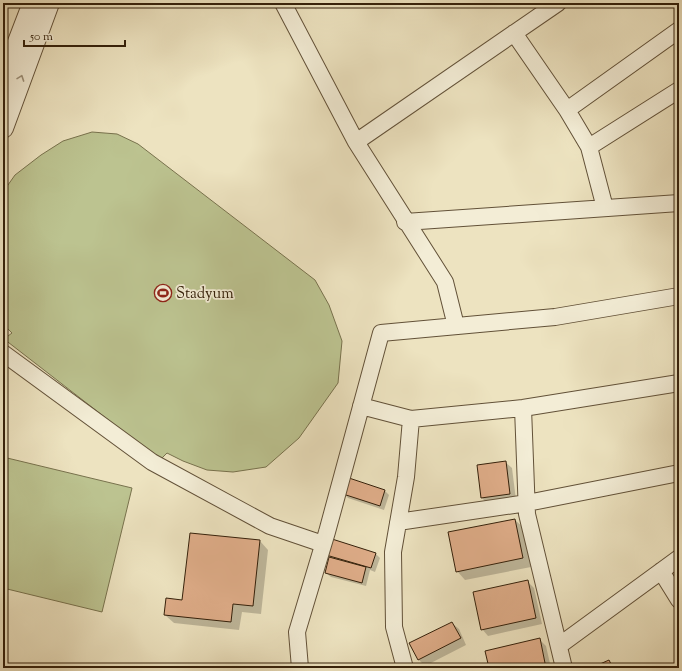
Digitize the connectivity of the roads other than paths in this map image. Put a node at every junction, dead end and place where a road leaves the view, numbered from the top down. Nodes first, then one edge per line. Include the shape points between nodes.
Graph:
1 (33, 3) edge
2 (48, 3) edge
3 (283, 3) edge
4 (558, 3) edge
5 (679, 30) edge
6 (514, 33) junction
7 (3, 81) edge
8 (679, 90) edge
9 (567, 110) junction
10 (3, 128) edge
11 (356, 142) junction
12 (589, 147) junction
13 (679, 204) edge
14 (605, 208) junction
15 (405, 222) junction
16 (679, 296) edge
17 (456, 326) junction
18 (3, 353) edge
19 (679, 383) edge
20 (361, 406) junction
21 (523, 408) junction
22 (411, 419) junction
23 (679, 473) edge
24 (527, 503) junction
25 (398, 522) junction
26 (323, 544) junction
27 (679, 558) edge
28 (662, 571) junction
29 (679, 600) edge
30 (560, 645) junction
31 (300, 668) edge
32 (405, 668) edge
33 (564, 668) edge

1 - 7 street
10 -> 2 street
3 - 11 street
4 - 6 street
5 - 9 street
6 - 9 street
6 - 11 street
8 - 12 street
9 - 12 street
11 - 15 street
12 - 14 street
13 - 14 street
14 - 15 street
15 - 17 street via 445,282
16 - 17 street via 555,317
17 - 20 street via 381,333
18 - 26 street via 152,462 270,526
19 - 21 street
20 - 22 street
20 - 26 street
21 - 22 street
21 - 24 street
22 - 25 street via 406,477
23 - 24 street
24 - 25 street
24 - 30 street
25 - 32 street via 393,552 394,627
26 - 31 street via 297,632
27 - 28 street
28 - 29 street
28 - 30 street
30 - 33 street

